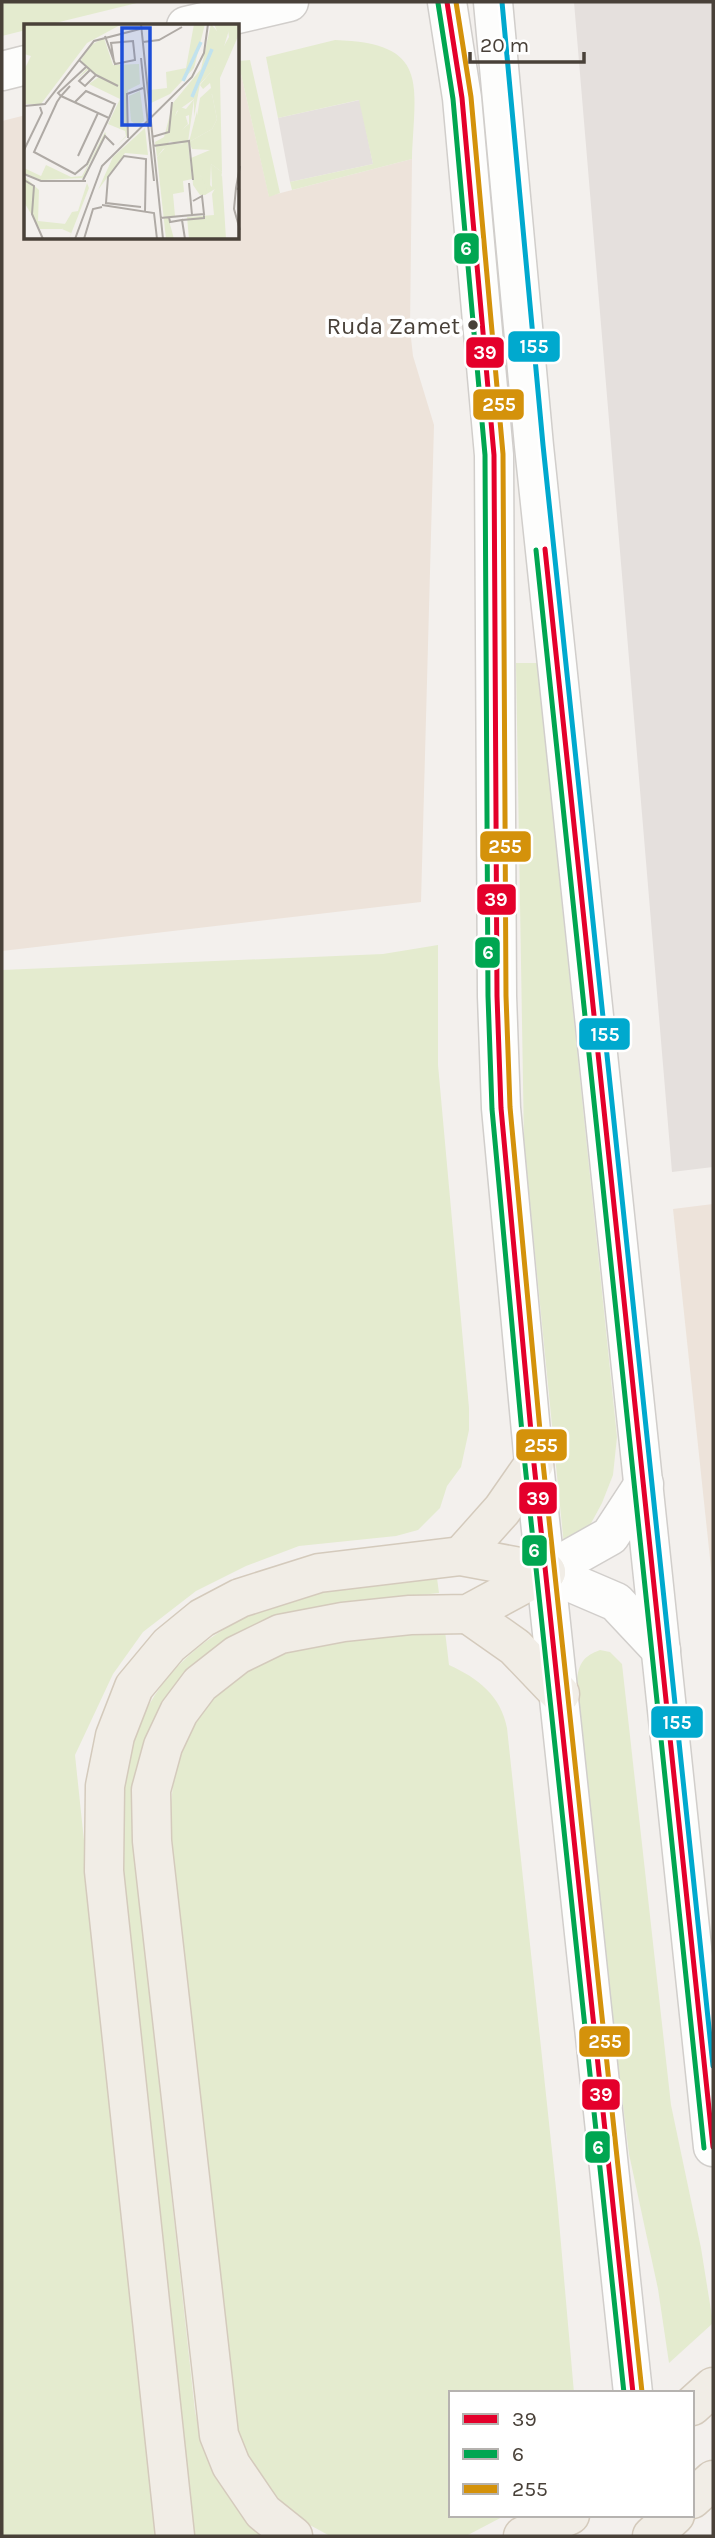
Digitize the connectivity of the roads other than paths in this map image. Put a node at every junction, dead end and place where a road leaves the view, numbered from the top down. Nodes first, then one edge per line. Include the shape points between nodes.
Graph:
1 (289, 2) edge
2 (493, 2) edge
3 (441, 7) edge
4 (195, 24) edge
5 (24, 66) edge
6 (2, 71) edge
7 (534, 1464) junction
8 (644, 1484) junction
9 (461, 1556) junction
10 (546, 1572) junction
11 (468, 1614) junction
12 (661, 1650) junction
13 (560, 1694) junction
14 (713, 2147) edge
15 (713, 2387) edge
16 (633, 2391) edge
17 (694, 2404) edge
18 (713, 2480) edge
19 (694, 2497) edge
20 (566, 2517) edge
21 (569, 2517) edge
22 (646, 2517) edge
23 (673, 2517) edge
24 (175, 2536) edge
25 (293, 2536) edge
26 (523, 2536) edge
27 (550, 2536) edge
28 (650, 2536) edge

1 - 4 street
2 - 8 street via 534,446
3 - 7 street via 462,98 494,455 501,1108
5 - 6 street
7 - 9 main road via 502,1510
7 - 10 street
8 - 10 street via 610,1536
8 - 12 street
9 - 10 main road
9 - 24 main road via 319,1573 240,1598 202,1618 169,1645 134,1687 115,1735 105,1786 104,1871
10 - 11 main road
10 - 12 street via 616,1602
10 - 13 street
11 - 13 main road via 515,1647
11 - 25 main road via 343,1622 280,1634 237,1655 200,1684 179,1712 163,1746 151,1790 152,1842 219,2435 231,2465 263,2512
12 - 14 street
13 - 16 street
15 - 17 main road
18 - 19 main road
20 - 26 main road
21 - 27 main road
22 - 28 street
23 - 28 main road

